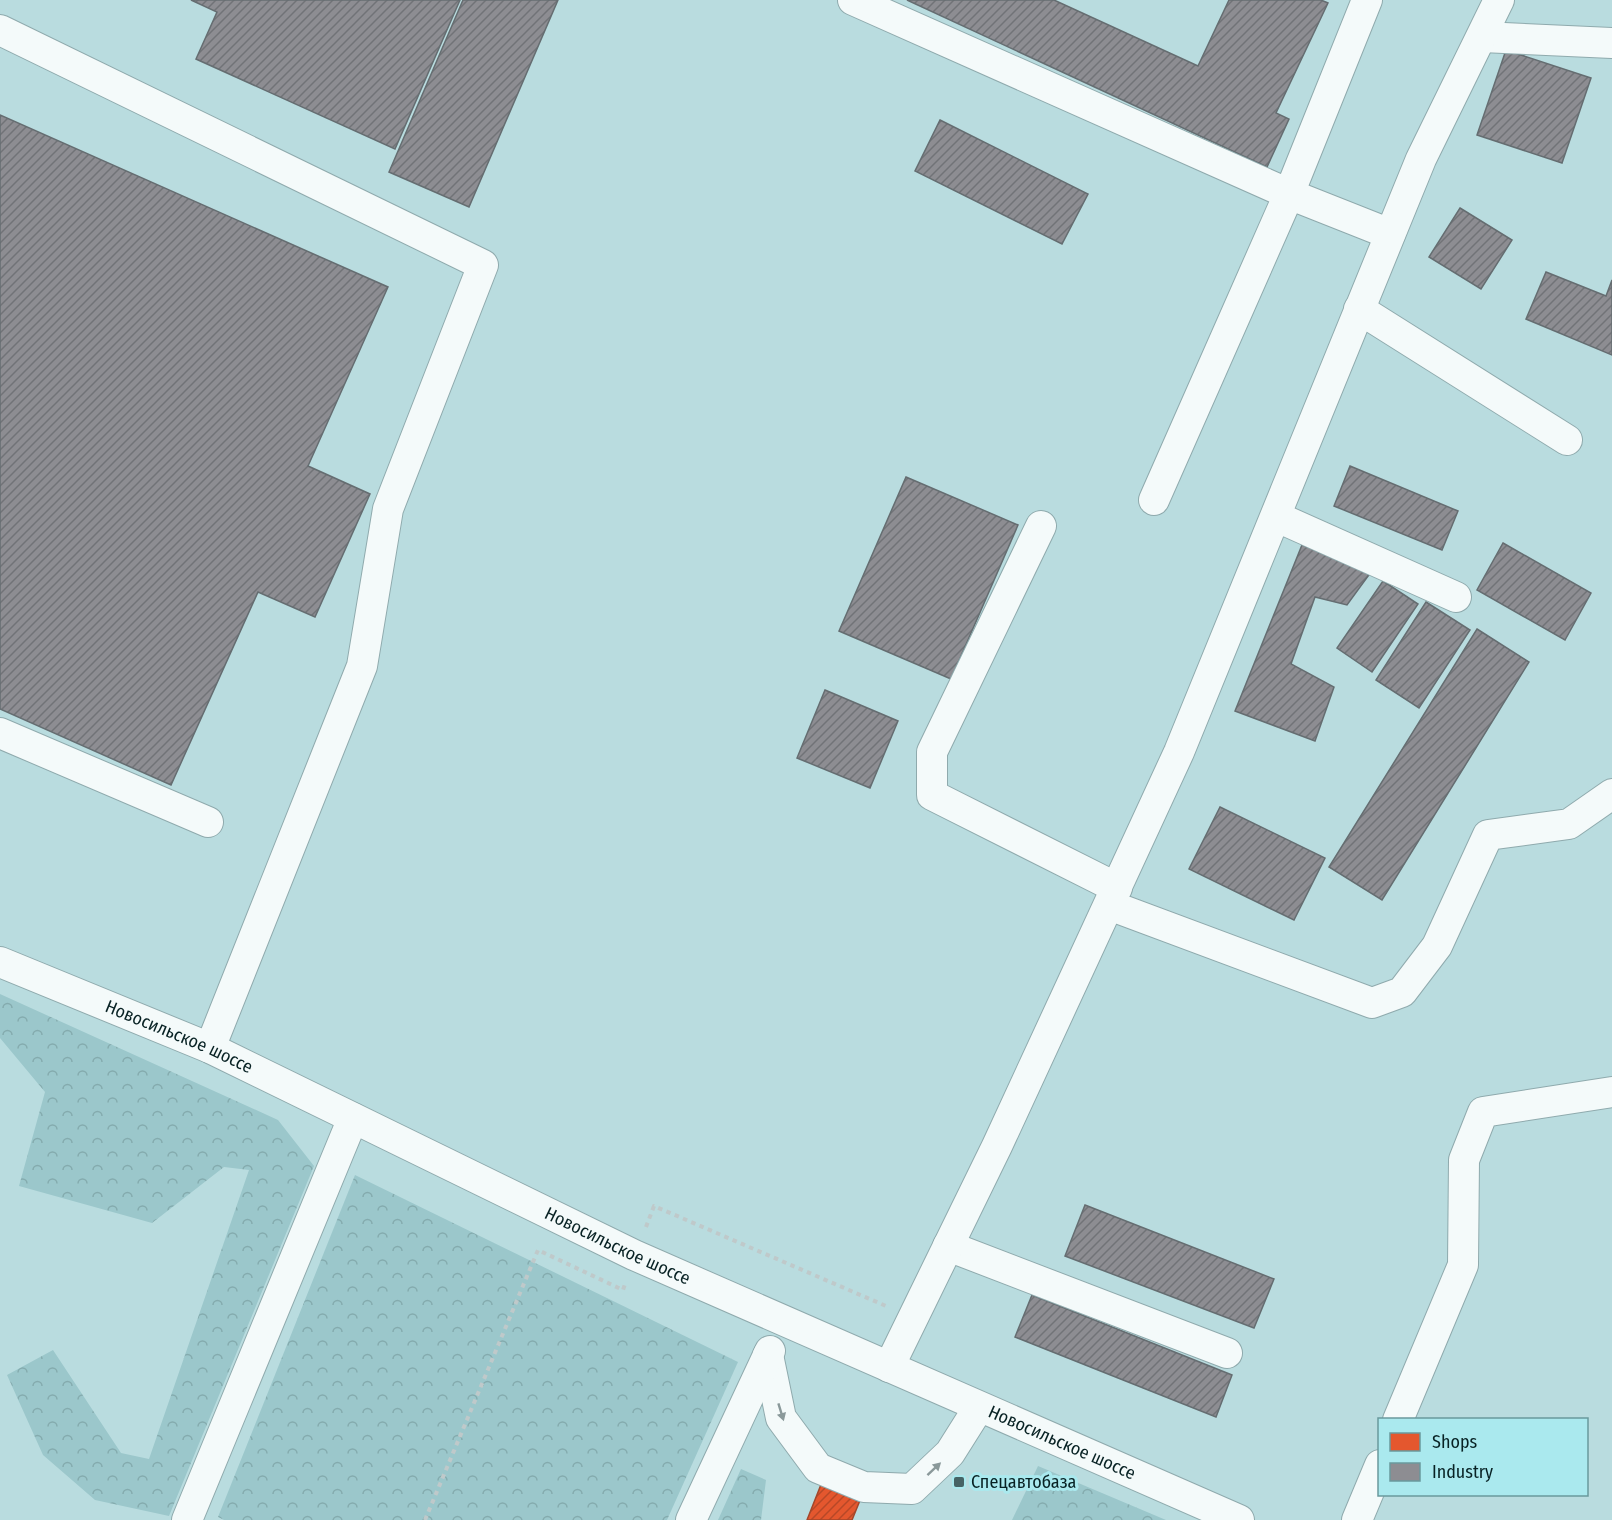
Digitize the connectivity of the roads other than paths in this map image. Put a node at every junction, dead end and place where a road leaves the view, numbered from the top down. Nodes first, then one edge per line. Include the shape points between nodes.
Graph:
1 (854, 0) edge
2 (1367, 0) edge
3 (1499, 0) edge
4 (0, 30) edge
5 (1482, 37) junction
6 (1612, 43) edge
7 (1289, 194) junction
8 (1390, 234) junction
9 (1359, 309) junction
10 (1567, 440) dead end
11 (1154, 500) dead end
12 (1277, 517) junction
13 (1041, 526) dead end
14 (1456, 597) dead end
15 (0, 733) edge
16 (1612, 794) edge
17 (208, 822) dead end
18 (1113, 896) junction
19 (0, 962) edge
20 (210, 1048) junction
21 (1612, 1092) edge
22 (353, 1118) junction
23 (948, 1246) junction
24 (784, 1320) junction
25 (1227, 1353) dead end
26 (768, 1355) junction
27 (889, 1367) junction
28 (979, 1407) junction
29 (1398, 1418) edge
30 (1378, 1470) edge
31 (187, 1520) edge
32 (691, 1520) edge
33 (1239, 1520) edge
34 (1357, 1520) edge

1 - 7 street
2 - 7 street
3 - 5 street
4 - 20 street via 483,265 388,509 362,666
5 - 6 street
5 - 8 street via 1421,159
7 - 8 street
7 - 11 street
8 - 9 street
9 - 10 street
9 - 12 street
12 - 14 street
12 - 18 street via 1179,752
13 - 18 street via 932,752 932,795
15 - 17 street
16 - 18 street via 1569,824 1488,835 1437,946 1402,992 1372,1003
18 - 23 street
19 - 20 street, Новосильское шоссе
20 - 22 street, Новосильское шоссе
21 - 29 street via 1483,1112 1464,1160 1463,1265
22 - 24 street, Новосильское шоссе via 634,1255
22 - 31 street
23 - 25 street
23 - 27 street
24 - 26 street
24 - 27 street, Новосильское шоссе
26 -> 28 street via 781,1418 818,1468 864,1487 912,1489 950,1453
26 - 32 street
27 - 28 street, Новосильское шоссе
28 - 33 street, Новосильское шоссе
30 - 34 street

